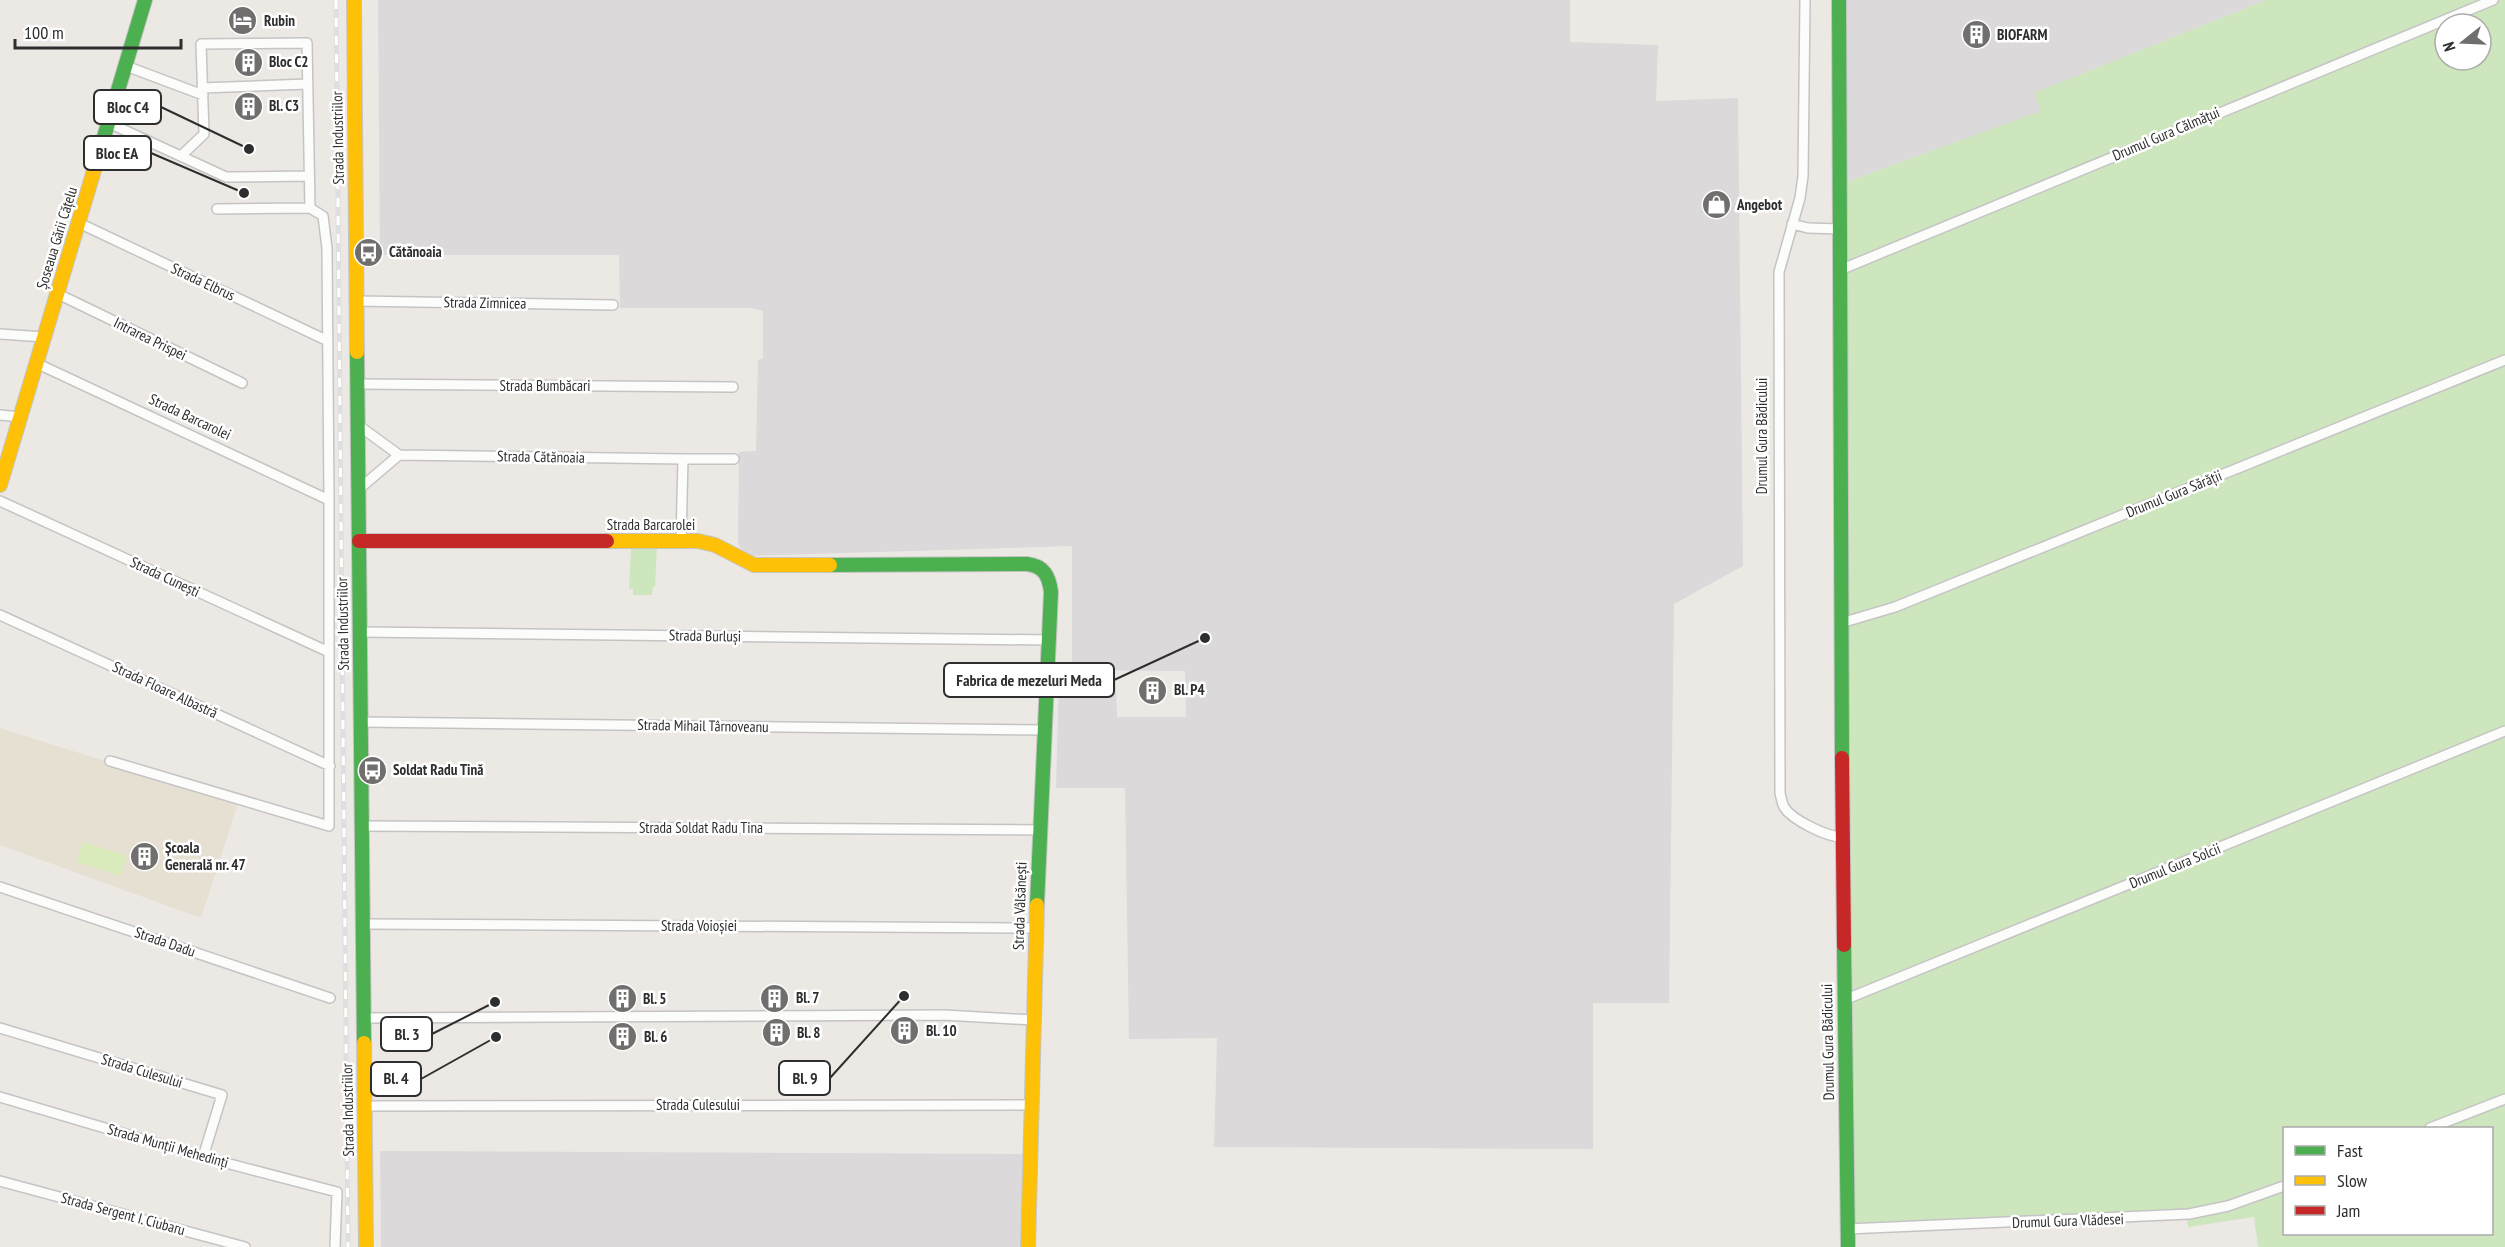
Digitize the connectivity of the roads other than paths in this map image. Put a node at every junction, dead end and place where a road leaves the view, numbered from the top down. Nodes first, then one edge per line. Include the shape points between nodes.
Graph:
1 (145, 0) edge
2 (354, 0) edge
3 (1805, 0) edge
4 (1839, 0) edge
5 (2493, 0) edge
6 (126, 66) junction
7 (308, 84) junction
8 (203, 91) junction
9 (109, 123) junction
10 (182, 155) junction
11 (309, 176) junction
12 (310, 208) junction
13 (217, 209) dead end
14 (79, 223) junction
15 (1792, 224) junction
16 (1840, 229) junction
17 (1840, 270) junction
18 (58, 294) junction
19 (357, 301) junction
20 (614, 305) dead end
21 (0, 334) edge
22 (44, 337) junction
23 (328, 341) junction
24 (2505, 360) edge
25 (36, 363) junction
26 (242, 383) dead end
27 (357, 384) junction
28 (733, 387) dead end
29 (0, 415) edge
30 (20, 417) junction
31 (358, 424) junction
32 (399, 455) junction
33 (682, 459) junction
34 (734, 459) dead end
35 (0, 485) edge
36 (359, 489) junction
37 (329, 500) junction
38 (0, 501) edge
39 (681, 540) junction
40 (359, 541) junction
41 (1043, 569) joint
42 (0, 615) edge
43 (1841, 623) junction
44 (360, 632) junction
45 (1050, 640) junction
46 (329, 652) junction
47 (361, 722) junction
48 (1045, 730) junction
49 (2505, 731) edge
50 (110, 761) dead end
51 (330, 766) junction
52 (362, 826) junction
53 (1040, 830) junction
54 (1842, 837) junction
55 (0, 887) edge
56 (363, 924) junction
57 (1036, 928) junction
58 (330, 998) dead end
59 (1844, 1000) junction
60 (363, 1018) junction
61 (1033, 1020) junction
62 (0, 1028) edge
63 (0, 1098) edge
64 (2505, 1099) edge
65 (1031, 1105) junction
66 (364, 1106) junction
67 (2433, 1127) edge
68 (203, 1157) junction
69 (0, 1181) edge
70 (2283, 1186) edge
71 (1847, 1230) junction
72 (245, 1247) edge
73 (335, 1247) edge
74 (366, 1247) edge
75 (1028, 1247) edge
76 (1848, 1247) edge

1 - 6 street, Șoseaua Gării Cățelu
2 - 19 street, Strada Industriilor
3 - 15 street, Drumul Gura Bădicului via 1803,176
4 - 16 street, Drumul Gura Bădicului
5 - 17 street, Drumul Gura Călmățui
6 - 8 street
6 - 9 street, Șoseaua Gării Cățelu
7 - 8 street
7 - 8 street via 307,43 201,44
7 - 11 street
8 - 10 street via 204,134
9 - 10 street
9 - 14 street, Șoseaua Gării Cățelu
10 - 11 street via 226,177
11 - 12 street
12 - 13 street
12 - 23 street via 325,221
14 - 18 street, Șoseaua Gării Cățelu
14 - 23 street, Strada Elbrus
15 - 16 street
15 - 54 street, Drumul Gura Bădicului via 1779,272 1780,793 1784,807 1795,818 1832,837
16 - 17 street, Drumul Gura Bădicului
17 - 43 street, Drumul Gura Bădicului
18 - 22 street, Șoseaua Gării Cățelu
18 - 26 street, Intrarea Prispei
19 - 20 street, Strada Zimnicea
19 - 27 street, Strada Industriilor
21 - 22 street
22 - 25 street, Șoseaua Gării Cățelu
23 - 37 street
24 - 43 street, Drumul Gura Sărății via 1895,607
25 - 30 street, Șoseaua Gării Cățelu
25 - 37 street, Strada Barcarolei
27 - 28 street, Strada Bumbăcari
27 - 31 street, Strada Industriilor
29 - 30 street
30 - 35 street, Șoseaua Gării Cățelu
31 - 32 street
31 - 36 street, Strada Industriilor
32 - 33 street, Strada Cătănoaia
32 - 36 street
33 - 34 street, Strada Cătănoaia
33 - 39 street
36 - 40 street, Strada Industriilor
37 - 46 street
38 - 46 street, Strada Cunești
39 - 40 street, Strada Barcarolei
39 - 41 street, Strada Barcarolei via 715,544 754,565 1034,564
40 - 44 street, Strada Industriilor
41 - 45 street, Strada Vâlsănești via 1051,592
42 - 51 street, Strada Floare Albastră
43 - 54 street, Drumul Gura Bădicului
44 - 45 street, Strada Burluși
44 - 47 street, Strada Industriilor
45 - 48 street, Strada Vâlsănești
46 - 51 street
47 - 48 street, Strada Mihail Târnoveanu
47 - 52 street, Strada Industriilor
48 - 53 street, Strada Vâlsănești
49 - 59 street, Drumul Gura Solcii
50 - 51 street via 328,826
52 - 53 street, Strada Soldat Radu Tina
52 - 56 street, Strada Industriilor
53 - 57 street, Strada Vâlsănești
54 - 59 street, Drumul Gura Bădicului
55 - 58 street, Strada Dadu
56 - 57 street, Strada Voioșiei
56 - 60 street, Strada Industriilor
57 - 61 street, Strada Vâlsănești
59 - 71 street, Drumul Gura Bădicului
60 - 61 street via 944,1015
60 - 66 street, Strada Industriilor
61 - 65 street, Strada Vâlsănești
62 - 68 street, Strada Culesului via 222,1095
63 - 68 street, Strada Munții Mehedinți
64 - 67 street
65 - 66 street, Strada Culesului
65 - 75 street, Strada Vâlsănești
66 - 74 street, Strada Industriilor
68 - 73 street, Strada Munții Mehedinți via 337,1192
69 - 72 street, Strada Sergent I. Ciubaru
70 - 71 street, Drumul Gura Vlădesei via 2228,1206 2189,1214
71 - 76 street, Drumul Gura Bădicului

